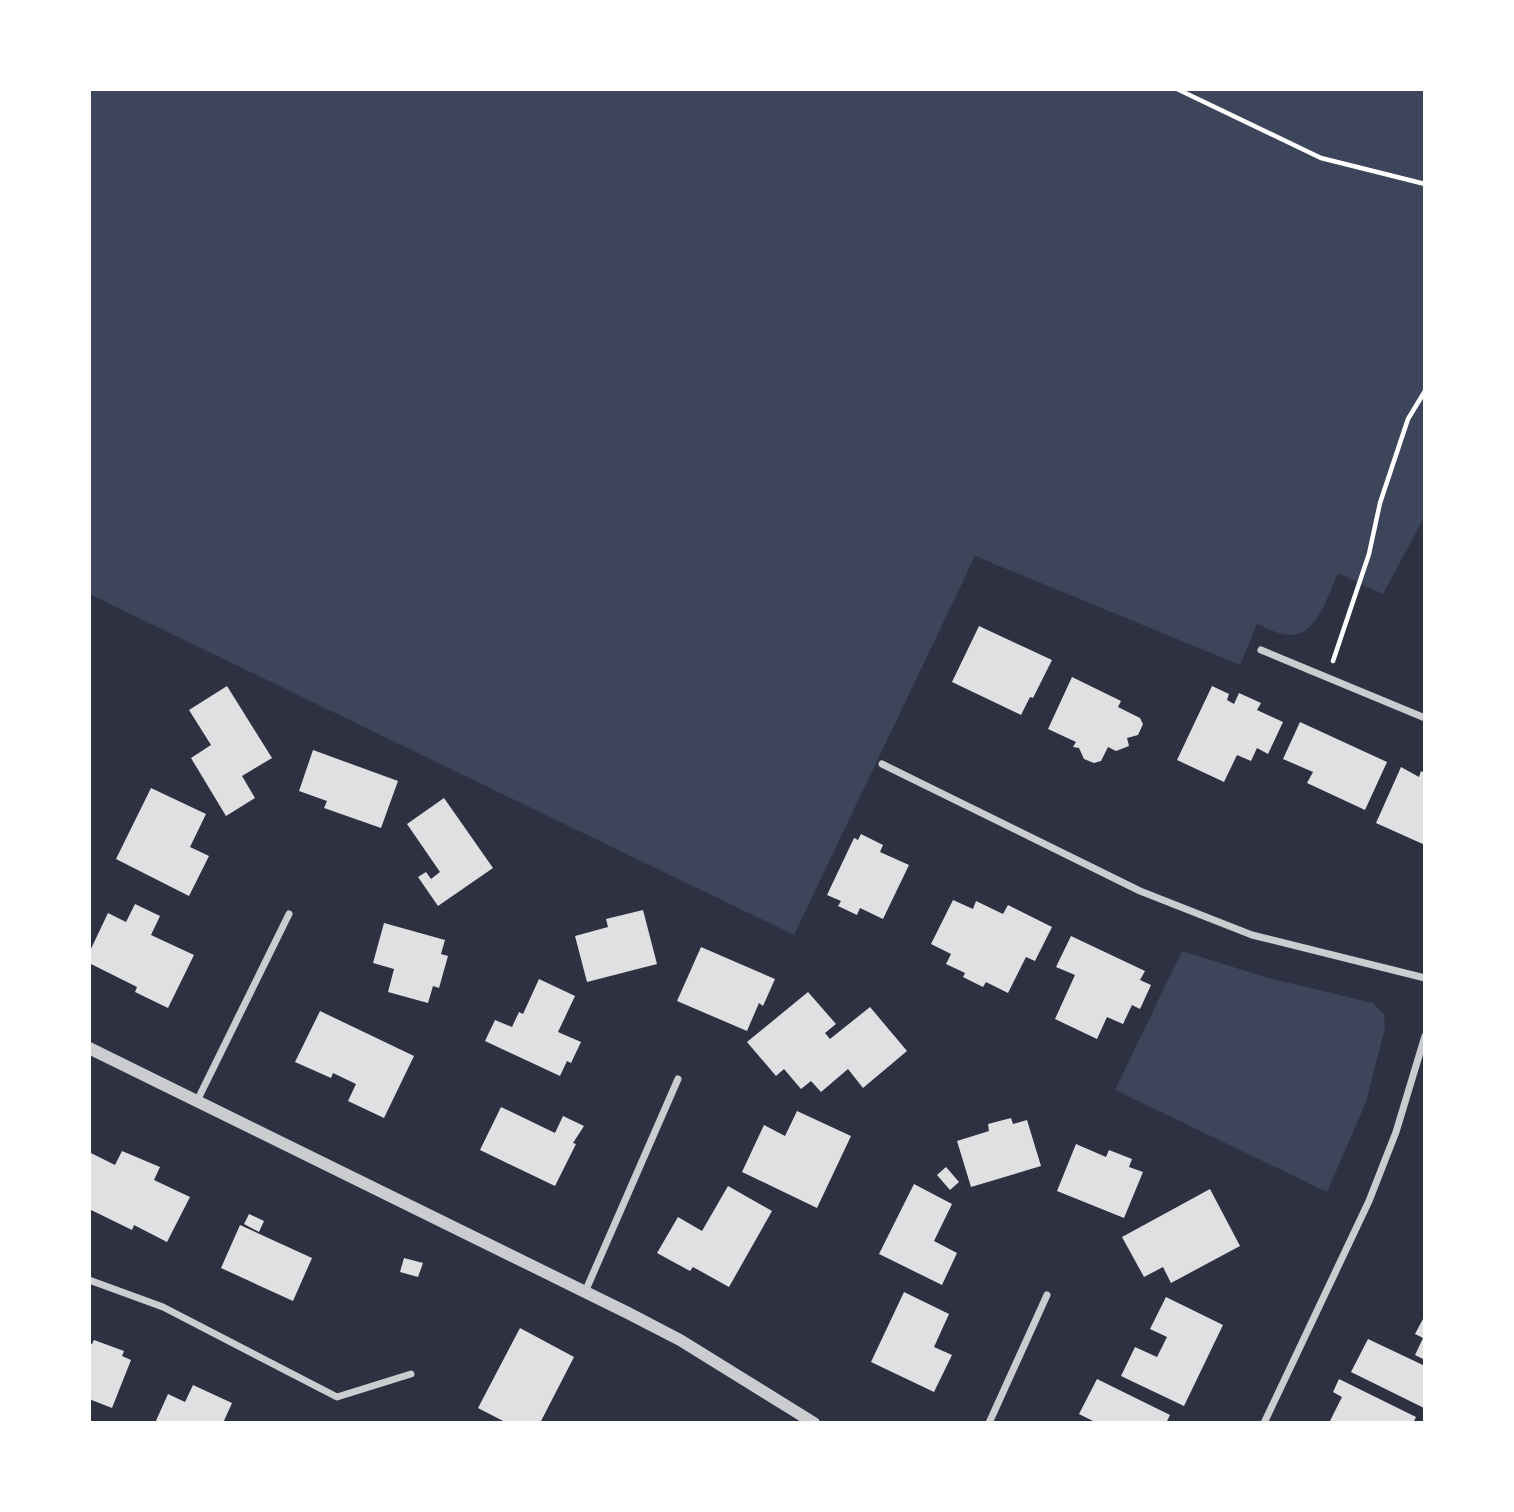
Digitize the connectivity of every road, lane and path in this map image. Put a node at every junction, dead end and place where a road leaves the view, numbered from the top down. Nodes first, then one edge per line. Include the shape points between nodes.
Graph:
1 (1177, 89) edge
2 (1425, 184) edge
3 (1425, 391) edge
4 (1261, 650) dead end
5 (1327, 677) junction
6 (1425, 718) edge
7 (882, 764) dead end
8 (289, 914) dead end
9 (1425, 978) edge
10 (1425, 1036) edge
11 (89, 1048) edge
12 (678, 1079) dead end
13 (197, 1101) junction
14 (89, 1280) edge
15 (585, 1292) junction
16 (1047, 1295) dead end
17 (411, 1374) dead end
18 (814, 1423) edge
19 (989, 1423) edge
20 (1264, 1423) edge

1 - 2 path via 1321,158
3 - 5 path via 1408,419
4 - 5 street
5 - 6 street
7 - 9 street via 1140,891 1252,935
8 - 13 street
10 - 20 street via 1369,1201
11 - 13 street
12 - 15 street
13 - 15 street
14 - 17 street via 163,1307 337,1397
15 - 18 street via 680,1340
16 - 19 street

